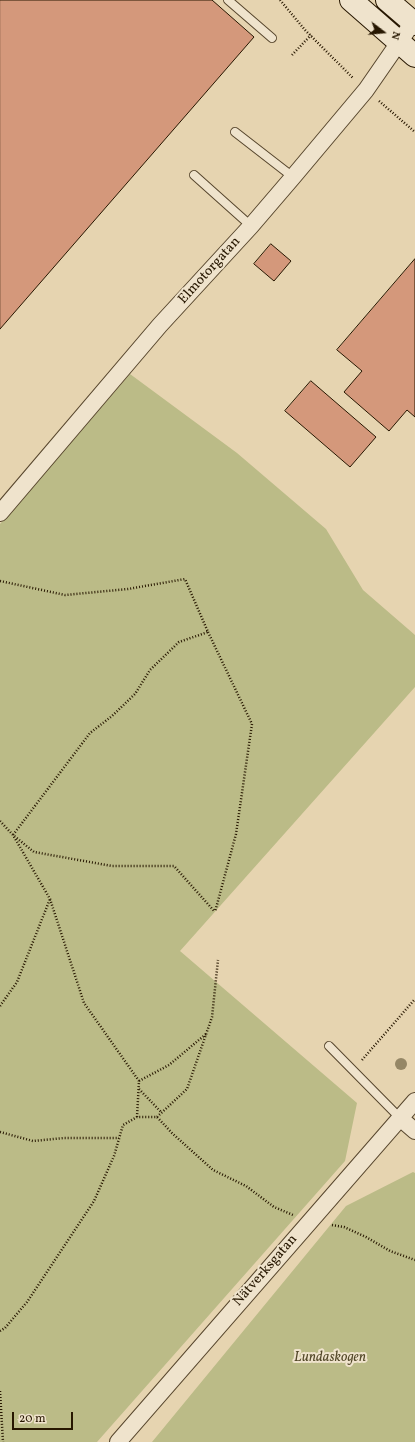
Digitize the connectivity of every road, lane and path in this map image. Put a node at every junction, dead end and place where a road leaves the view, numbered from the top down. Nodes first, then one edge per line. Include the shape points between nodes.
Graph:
1 (228, 0) edge
2 (280, 0) edge
3 (351, 0) edge
4 (387, 0) edge
5 (414, 23) edge
6 (311, 35) junction
7 (272, 38) dead end
8 (407, 49) edge
9 (292, 55) dead end
10 (366, 90) junction
11 (235, 132) dead end
12 (415, 132) edge
13 (194, 175) dead end
14 (293, 177) junction
15 (251, 226) junction
16 (0, 513) edge
17 (0, 581) edge
18 (208, 632) junction
19 (0, 821) edge
20 (13, 835) junction
21 (50, 899) junction
22 (218, 960) dead end
23 (415, 999) edge
24 (0, 1006) edge
25 (206, 1033) junction
26 (329, 1046) dead end
27 (353, 1070) junction
28 (139, 1081) junction
29 (139, 1090) junction
30 (415, 1100) edge
31 (162, 1113) junction
32 (137, 1117) junction
33 (157, 1117) junction
34 (400, 1118) junction
35 (415, 1131) edge
36 (0, 1132) edge
37 (119, 1138) junction
38 (311, 1219) junction
39 (415, 1260) edge
40 (0, 1331) edge
41 (0, 1391) edge
42 (1, 1403) edge
43 (3, 1442) edge
44 (118, 1442) edge

1 - 7 lane
2 - 6 path
3 - 8 main road
4 - 5 main road
5 - 8 street, Elmotorgatan
6 - 9 path
6 - 10 path
8 - 10 street, Elmotorgatan
10 - 12 path
10 - 14 street, Elmotorgatan
11 - 14 lane
13 - 15 lane
14 - 15 street, Elmotorgatan
15 - 16 street, Elmotorgatan via 160,325
17 - 18 path via 65,595 128,589 185,579
18 - 20 path via 180,642 150,670 136,694 90,733
18 - 20 path via 252,724 236,834 215,912 174,866 112,866 34,852
19 - 20 path
20 - 21 path
21 - 24 path via 17,982
21 - 28 path via 84,1003
22 - 25 path via 212,1017
23 - 27 path
25 - 28 path via 169,1065
25 - 31 path via 188,1089
26 - 27 lane
27 - 34 lane
28 - 29 path
29 - 31 path
29 - 32 path
30 - 34 street, Nätverksgatan
31 - 33 path
32 - 33 path
32 - 37 path via 123,1125
33 - 38 path via 213,1170 246,1186 274,1207
34 - 35 street
34 - 38 street, Nätverksgatan
36 - 37 path via 33,1141
37 - 40 path via 94,1201 27,1302 6,1328
38 - 39 path via 344,1228 366,1237 390,1252
38 - 44 street, Nätverksgatan
41 - 42 path
42 - 43 path

